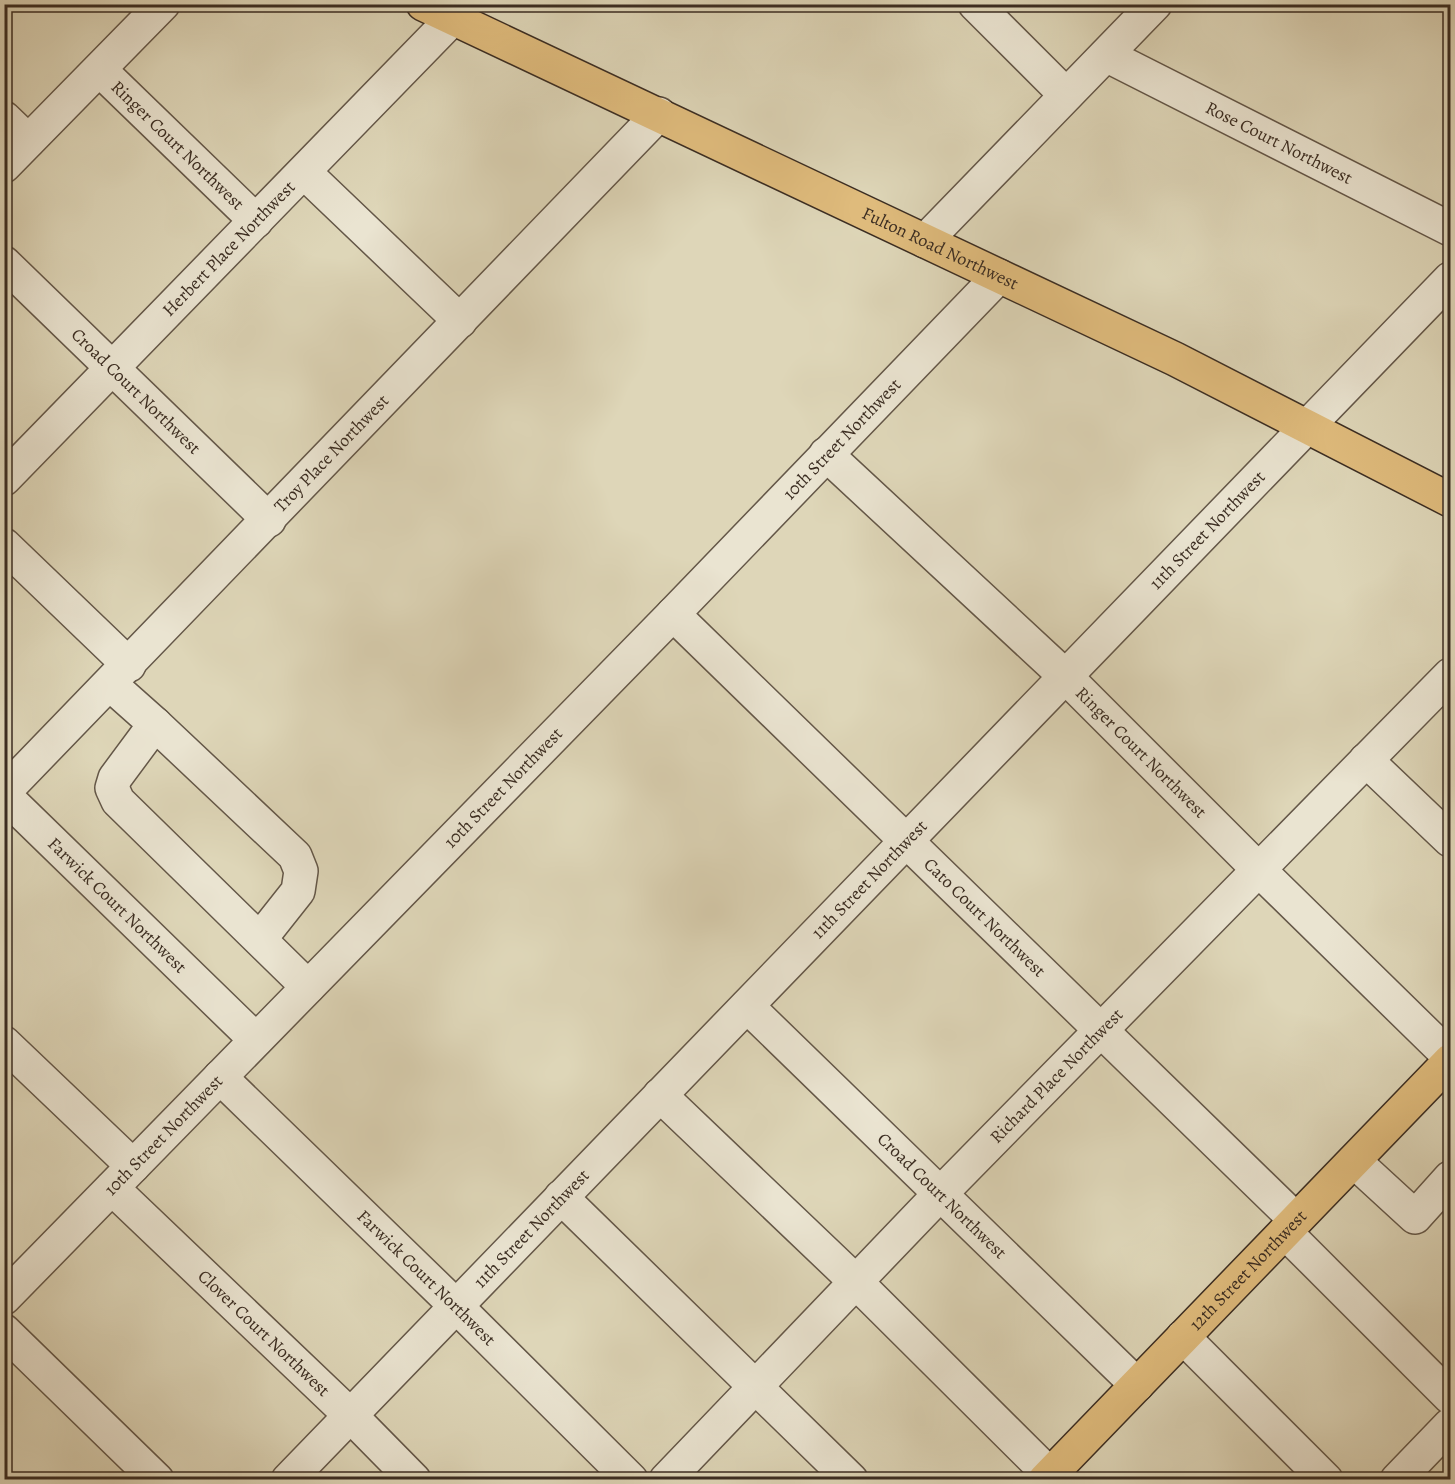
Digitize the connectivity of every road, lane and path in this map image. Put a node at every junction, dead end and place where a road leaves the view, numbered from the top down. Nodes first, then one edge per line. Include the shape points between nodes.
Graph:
1 (163, 4) edge
2 (423, 4) edge
3 (975, 4) edge
4 (1155, 4) edge
5 (453, 18) junction
6 (1106, 55) junction
7 (100, 70) junction
8 (1066, 95) junction
9 (658, 114) junction
10 (4, 118) edge
11 (28, 141) junction
12 (4, 166) edge
13 (304, 172) junction
14 (256, 221) junction
15 (1450, 229) edge
16 (925, 241) junction
17 (4, 263) edge
18 (999, 276) junction
19 (1450, 279) edge
20 (460, 321) junction
21 (112, 368) junction
22 (1306, 427) junction
23 (826, 454) junction
24 (4, 479) edge
25 (1450, 500) edge
26 (269, 520) junction
27 (4, 545) edge
28 (673, 614) junction
29 (119, 675) junction
30 (1450, 675) edge
31 (1065, 676) junction
32 (155, 724) junction
33 (1366, 760) junction
34 (4, 793) edge
35 (1450, 840) edge
36 (905, 841) junction
37 (1259, 870) junction
38 (260, 939) junction
39 (308, 987) junction
40 (747, 1006) junction
41 (1101, 1029) junction
42 (256, 1040) junction
43 (4, 1043) edge
44 (1450, 1059) edge
45 (220, 1077) junction
46 (660, 1095) junction
47 (1354, 1161) junction
48 (122, 1177) junction
49 (1450, 1178) edge
50 (940, 1194) junction
51 (561, 1197) junction
52 (1291, 1226) junction
53 (855, 1281) junction
54 (4, 1298) edge
55 (456, 1306) junction
56 (4, 1331) edge
57 (1183, 1337) junction
58 (1137, 1384) junction
59 (755, 1386) junction
60 (1450, 1397) edge
61 (350, 1415) junction
62 (1450, 1425) edge
63 (1047, 1477) edge
64 (157, 1479) edge
65 (288, 1479) edge
66 (414, 1479) edge
67 (631, 1479) edge
68 (666, 1479) edge
69 (851, 1479) edge
70 (1326, 1479) edge
71 (1397, 1479) edge

1 - 7 street
2 - 5 main road, Fulton Road Northwest
3 - 8 street
4 - 6 street
5 - 9 main road, Fulton Road Northwest
5 - 13 street, Herbert Place Northwest
6 - 8 street
6 - 15 street, Rose Court Northwest
7 - 11 street
7 - 14 street, Ringer Court Northwest
8 - 16 street
9 - 16 main road, Fulton Road Northwest
9 - 20 street, Troy Place Northwest
10 - 11 street
11 - 12 street
13 - 14 street, Herbert Place Northwest
13 - 20 street
14 - 21 street, Herbert Place Northwest
16 - 18 main road, Fulton Road Northwest
17 - 21 street, Croad Court Northwest
18 - 22 main road, Fulton Road Northwest via 1175,359
18 - 23 street, 10th Street Northwest
19 - 22 street, 11th Street Northwest
20 - 26 street, Troy Place Northwest
21 - 24 street, Herbert Place Northwest
21 - 26 street, Croad Court Northwest
22 - 25 main road, Fulton Road Northwest
22 - 31 street, 11th Street Northwest
23 - 28 street, 10th Street Northwest
23 - 31 street, Ringer Court Northwest
26 - 29 street, Troy Place Northwest
27 - 29 street
28 - 36 street, Cato Court Northwest
28 - 39 street, 10th Street Northwest
29 - 32 street
29 - 34 street, Troy Place Northwest
30 - 33 street, Richard Place Northwest
31 - 36 street, 11th Street Northwest
31 - 37 street, Ringer Court Northwest
32 - 38 street via 115,778 112,788 118,801
32 - 38 street via 295,856 301,871 298,891
33 - 35 street
33 - 37 street, Richard Place Northwest
34 - 42 street, Farwick Court Northwest
36 - 40 street, 11th Street Northwest
36 - 41 street, Cato Court Northwest
37 - 41 street, Richard Place Northwest
37 - 44 street, Ringer Court Northwest
38 - 39 street
39 - 42 street, 10th Street Northwest
40 - 46 street, 11th Street Northwest
40 - 50 street, Croad Court Northwest
41 - 50 street, Richard Place Northwest
41 - 52 street, Cato Court Northwest
42 - 45 street, 10th Street Northwest
43 - 48 street, Clover Court Northwest
44 - 47 main road, 12th Street Northwest
45 - 48 street, 10th Street Northwest
45 - 55 street, Farwick Court Northwest
46 - 51 street, 11th Street Northwest
46 - 53 street
47 - 49 street via 1415,1217
47 - 52 main road, 12th Street Northwest
48 - 54 street, 10th Street Northwest
48 - 61 street, Clover Court Northwest
50 - 53 street, Richard Place Northwest
50 - 58 street, Croad Court Northwest
51 - 55 street, 11th Street Northwest
51 - 59 street
52 - 57 main road, 12th Street Northwest
52 - 60 street, Cato Court Northwest
53 - 59 street, Richard Place Northwest
53 - 63 street
55 - 61 street, 11th Street Northwest
55 - 67 street, Farwick Court Northwest
56 - 64 street
57 - 58 main road, 12th Street Northwest
57 - 70 street
58 - 63 main road, 12th Street Northwest
59 - 68 street, Richard Place Northwest
59 - 69 street
61 - 65 street, 11th Street Northwest
61 - 66 street, Clover Court Northwest
62 - 71 street

